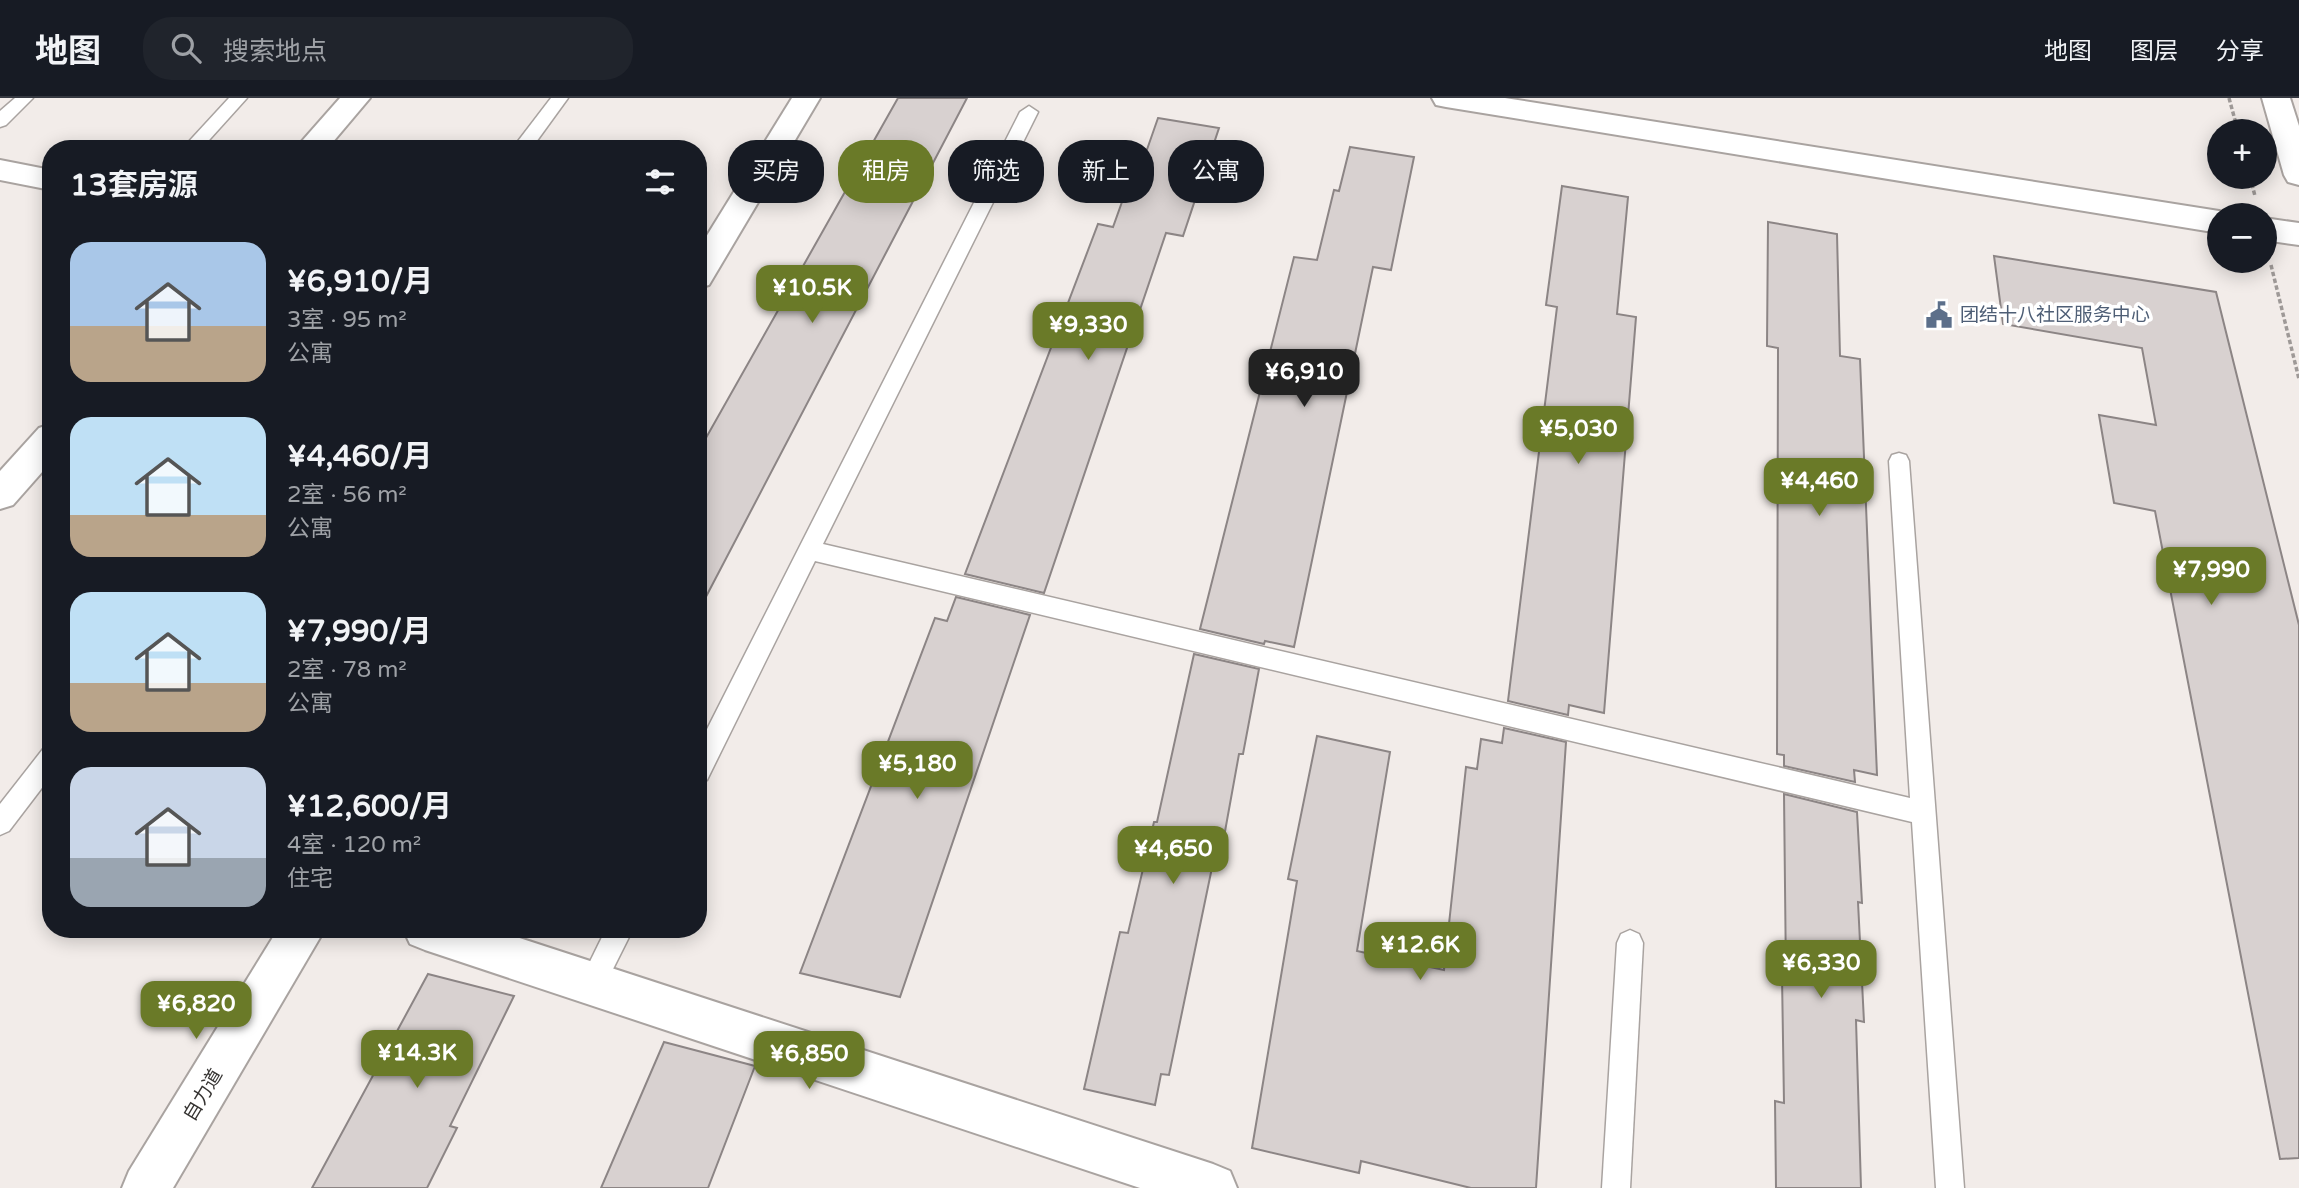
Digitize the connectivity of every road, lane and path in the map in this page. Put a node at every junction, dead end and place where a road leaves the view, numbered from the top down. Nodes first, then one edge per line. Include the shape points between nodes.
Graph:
1 (26, 98) edge
2 (239, 98) edge
3 (356, 98) edge
4 (560, 98) edge
5 (806, 98) edge
6 (1446, 98) edge
7 (2229, 98) edge
8 (2276, 98) edge
9 (1029, 112) dead end
10 (2235, 119) edge
11 (0, 121) edge
12 (199, 140) edge
13 (318, 140) edge
14 (528, 140) edge
15 (0, 170) edge
16 (2299, 175) edge
17 (42, 178) edge
18 (2207, 220) edge
19 (2277, 231) edge
20 (2299, 234) edge
21 (707, 261) edge
22 (2273, 273) edge
23 (2299, 379) edge
24 (42, 448) edge
25 (1899, 461) dead end
26 (1, 492) edge
27 (809, 550) junction
28 (707, 754) edge
29 (42, 769) edge
30 (1924, 813) junction
31 (0, 823) edge
32 (298, 938) edge
33 (452, 938) edge
34 (615, 938) edge
35 (1630, 943) dead end
36 (592, 984) junction
37 (1184, 1184) edge
38 (146, 1188) edge
39 (1616, 1188) edge
40 (1950, 1188) edge

1 - 11 lane
2 - 12 lane
3 - 13 street
4 - 14 lane
5 - 21 street
6 - 18 street
7 - 10 path
8 - 16 street
9 - 27 lane
15 - 17 street
19 - 20 street
22 - 23 path
24 - 26 street
25 - 30 lane
27 - 28 lane
27 - 30 lane
29 - 31 lane
30 - 40 lane
32 - 38 street, 自力道
33 - 36 street
34 - 36 lane
35 - 39 lane
36 - 37 street

